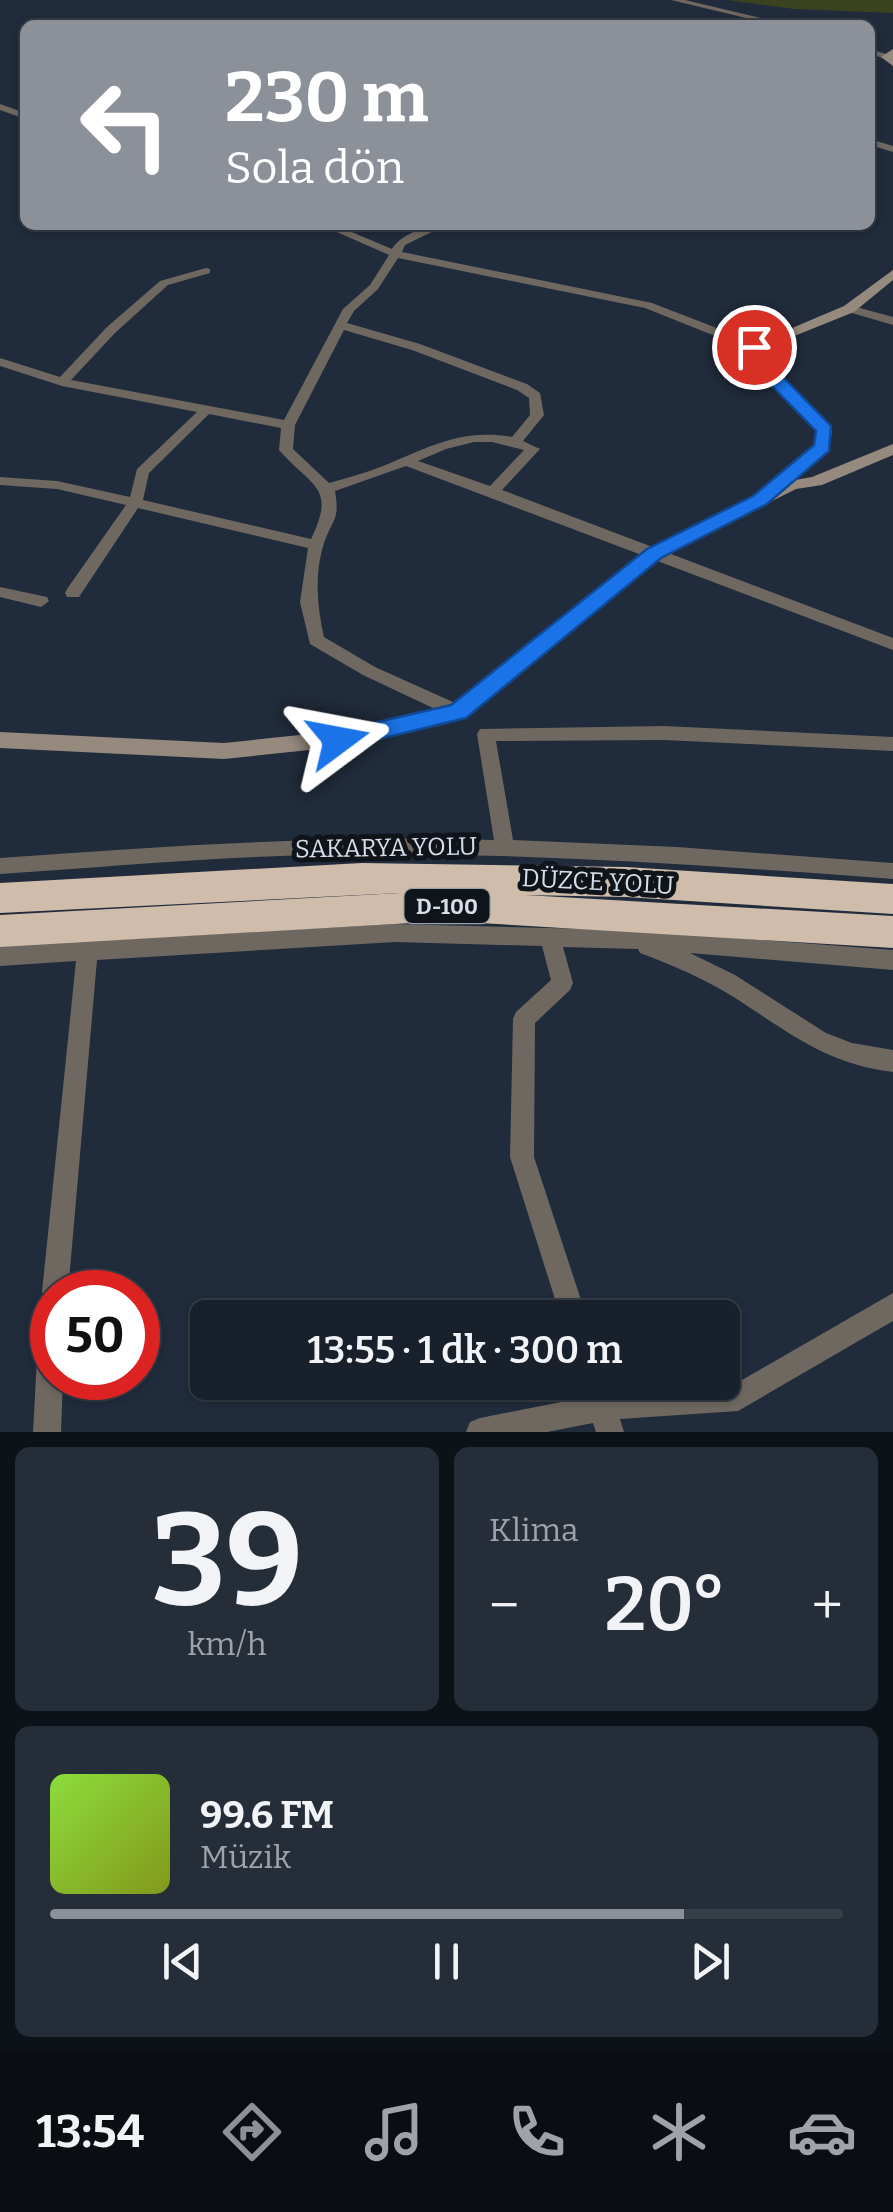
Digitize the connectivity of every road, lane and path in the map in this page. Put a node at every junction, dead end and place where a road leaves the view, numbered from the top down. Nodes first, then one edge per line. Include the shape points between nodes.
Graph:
1 (675, 0) edge
2 (764, 20) edge
3 (338, 230) edge
4 (430, 230) edge
5 (395, 254) junction
6 (206, 271) dead end
7 (893, 274) edge
8 (886, 286) edge
9 (848, 310) junction
10 (893, 322) edge
11 (340, 325) junction
12 (754, 347) junction
13 (0, 362) edge
14 (62, 382) junction
15 (204, 412) junction
16 (288, 425) junction
17 (893, 434) edge
18 (515, 442) junction
19 (893, 449) edge
20 (404, 461) junction
21 (0, 481) edge
22 (792, 485) junction
23 (327, 488) junction
24 (492, 492) junction
25 (760, 500) junction
26 (136, 501) junction
27 (316, 545) junction
28 (654, 553) junction
29 (0, 592) edge
30 (73, 592) dead end
31 (42, 601) dead end
32 (893, 644) edge
33 (458, 712) junction
34 (0, 740) edge
35 (893, 744) edge
36 (505, 847) junction
37 (0, 866) edge
38 (893, 871) edge
39 (0, 898) edge
40 (893, 898) edge
41 (0, 931) edge
42 (893, 932) edge
43 (550, 936) junction
44 (628, 939) junction
45 (87, 952) junction
46 (0, 956) edge
47 (893, 960) edge
48 (893, 1061) edge
49 (57, 1270) edge
50 (568, 1300) edge
51 (893, 1306) edge
52 (48, 1400) edge
53 (603, 1407) edge
54 (46, 1432) edge
55 (480, 1432) edge

1 - 2 street
3 - 5 street
4 - 5 street via 402,243
5 - 11 street
5 - 12 street via 648,306
6 - 14 street via 164,283
7 - 8 main road
8 - 9 main road
9 - 10 street
9 - 12 main road
11 - 16 street
11 - 18 street via 416,346 536,396 537,415
12 - 25 main road via 824,430 823,447
13 - 14 street
14 - 15 street
15 - 16 street
15 - 26 street via 142,472
16 - 23 street via 286,450
17 - 22 main road via 803,472
18 - 20 street via 484,435 458,439
18 - 24 street via 533,450
19 - 22 main road
20 - 23 street
20 - 24 street
21 - 26 street
22 - 25 main road
23 - 27 street via 331,513
24 - 28 street
25 - 28 main road
26 - 27 street
26 - 30 street
27 - 33 street via 308,602 316,640
28 - 32 street
28 - 33 main road
29 - 31 street
33 - 34 main road via 338,740 224,751
35 - 36 street via 664,732 486,734
36 - 37 street via 316,847
36 - 38 street
39 - 40 highway, SAKARYA YOLU / D-100 via 362,878 590,881
41 - 42 highway, DÜZCE YOLU / D-100 via 446,906
43 - 44 street
43 - 45 street via 395,933
43 - 50 street via 562,983 524,1019 522,1158
44 - 47 street
44 - 48 street via 698,965 814,1042 861,1059
45 - 46 street
45 - 49 street
51 - 53 street via 738,1397
52 - 54 street
53 - 55 street

